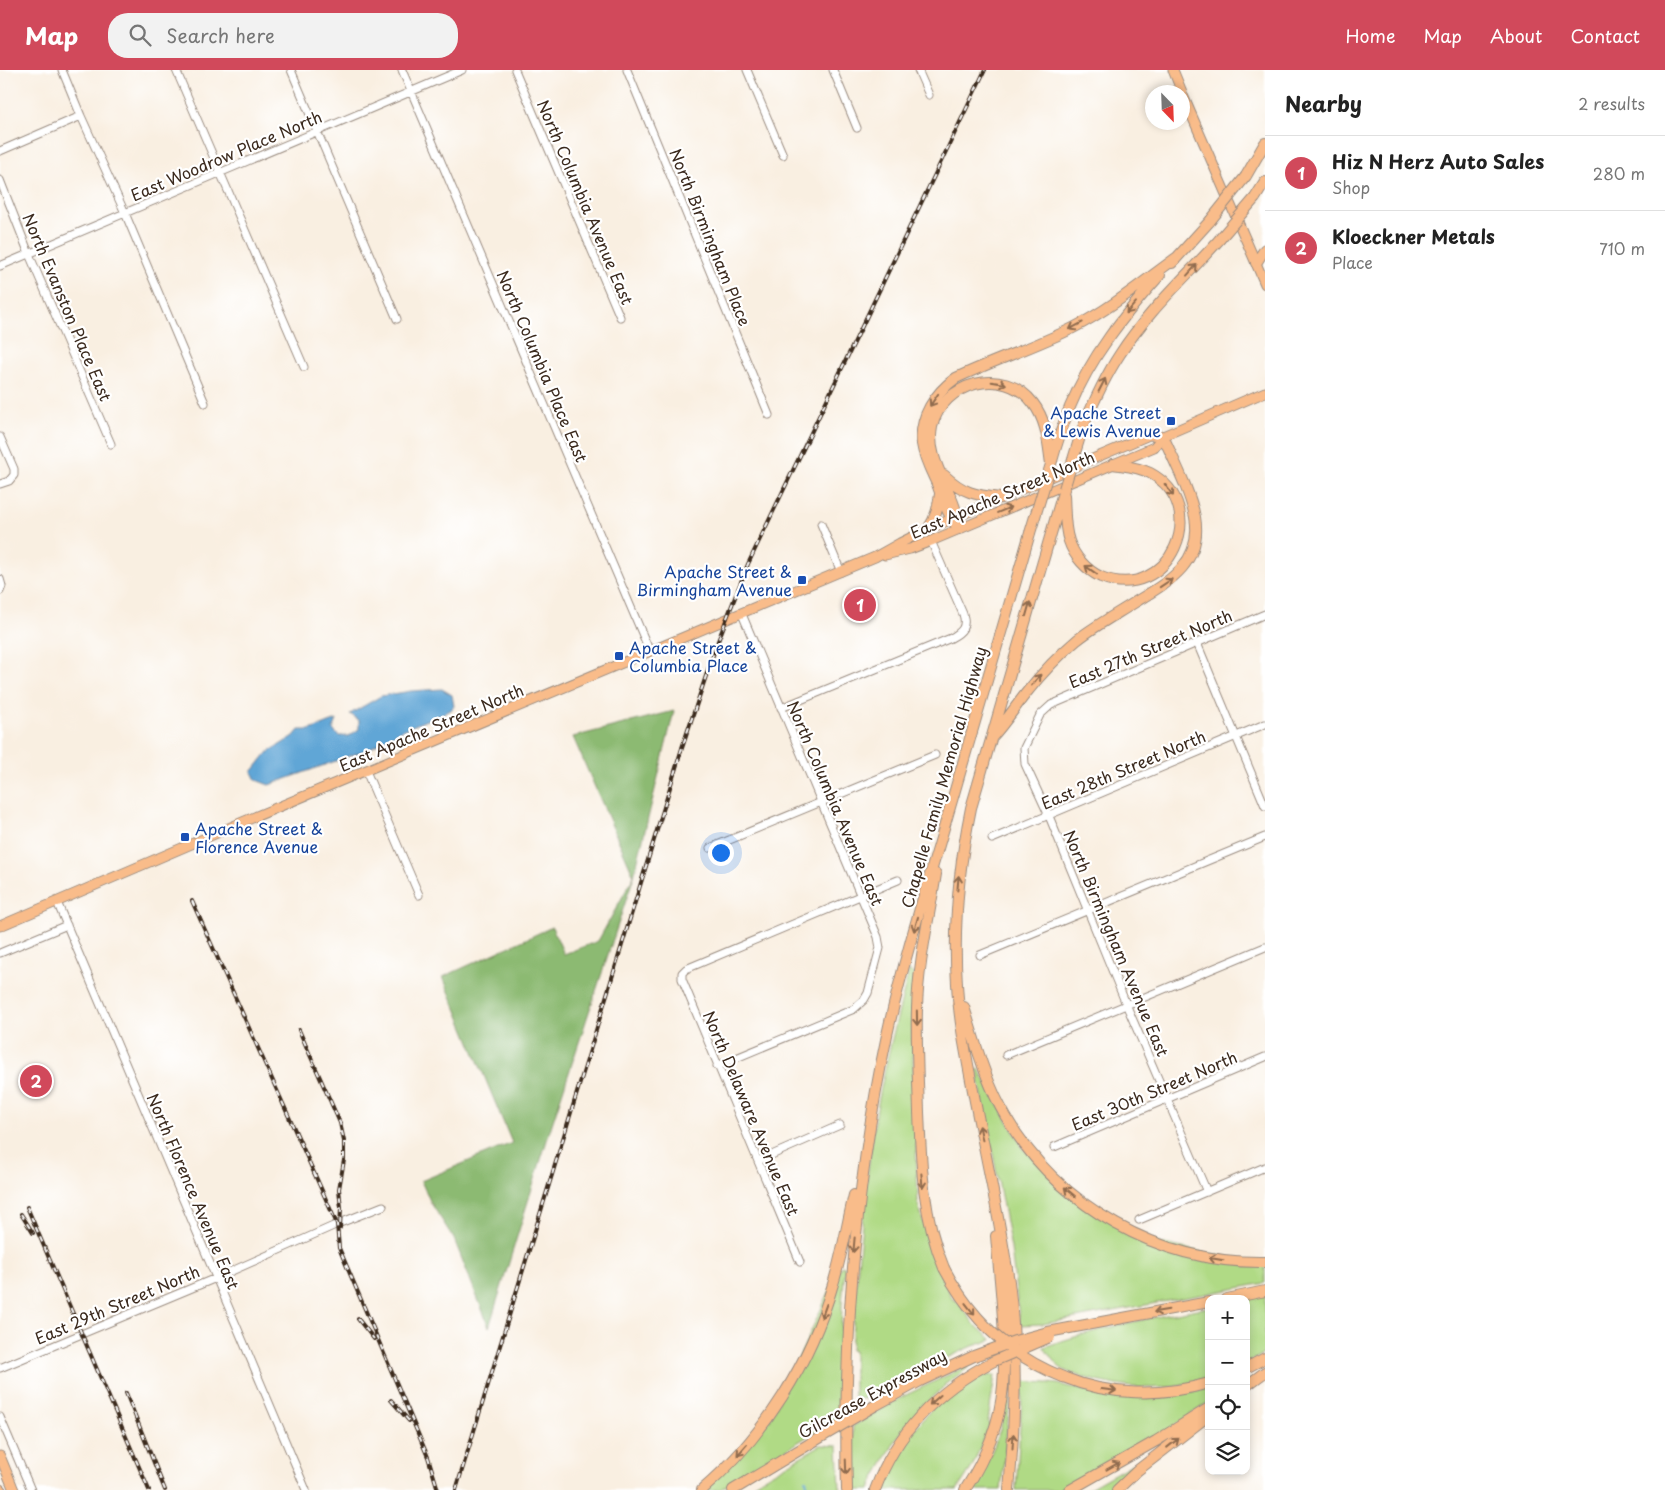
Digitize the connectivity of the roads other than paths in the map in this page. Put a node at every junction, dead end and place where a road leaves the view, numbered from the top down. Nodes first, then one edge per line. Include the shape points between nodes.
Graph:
1 (62, 70) edge
2 (176, 70) edge
3 (290, 70) edge
4 (402, 70) edge
5 (462, 70) edge
6 (515, 70) edge
7 (627, 70) edge
8 (747, 70) edge
9 (833, 70) edge
10 (918, 70) edge
11 (1173, 70) edge
12 (1179, 85) edge
13 (411, 91) junction
14 (929, 95) dead end
15 (1190, 111) edge
16 (81, 116) junction
17 (857, 128) dead end
18 (316, 132) junction
19 (1265, 143) edge
20 (0, 151) edge
21 (784, 155) dead end
22 (220, 173) junction
23 (0, 180) edge
24 (1265, 182) edge
25 (125, 212) junction
26 (1265, 249) edge
27 (30, 254) junction
28 (1176, 258) junction
29 (1256, 262) junction
30 (0, 266) edge
31 (1265, 284) edge
32 (620, 317) dead end
33 (397, 319) dead end
34 (304, 367) dead end
35 (1265, 392) edge
36 (205, 403) dead end
37 (769, 414) dead end
38 (1163, 436) junction
39 (0, 437) edge
40 (1053, 441) junction
41 (111, 444) dead end
42 (1113, 464) junction
43 (941, 473) junction
44 (0, 484) edge
45 (1064, 490) junction
46 (940, 493) junction
47 (1000, 498) junction
48 (955, 518) junction
49 (821, 524) dead end
50 (928, 529) junction
51 (959, 529) junction
52 (931, 541) junction
53 (875, 558) junction
54 (841, 572) junction
55 (0, 579) edge
56 (0, 591) edge
57 (742, 614) junction
58 (1265, 614) edge
59 (1197, 643) junction
60 (650, 652) junction
61 (1047, 707) joint
62 (781, 708) junction
63 (1265, 724) edge
64 (1236, 736) junction
65 (990, 740) junction
66 (935, 755) dead end
67 (366, 771) junction
68 (822, 802) junction
69 (1265, 806) edge
70 (1049, 816) junction
71 (944, 827) junction
72 (1265, 837) edge
73 (992, 839) dead end
74 (710, 848) dead end
75 (898, 880) dead end
76 (419, 895) dead end
77 (861, 896) junction
78 (57, 902) junction
79 (1088, 910) junction
80 (67, 925) junction
81 (0, 926) edge
82 (1265, 947) edge
83 (0, 953) edge
84 (980, 955) dead end
85 (957, 984) junction
86 (1126, 1004) junction
87 (1006, 1055) dead end
88 (1265, 1057) edge
89 (717, 1066) junction
90 (876, 1093) junction
91 (1168, 1098) junction
92 (840, 1125) dead end
93 (1054, 1147) dead end
94 (758, 1162) junction
95 (1265, 1167) edge
96 (991, 1180) junction
97 (1207, 1192) junction
98 (383, 1206) dead end
99 (1139, 1220) dead end
100 (800, 1262) dead end
101 (1265, 1262) edge
102 (216, 1278) junction
103 (1265, 1290) edge
104 (1244, 1295) edge
105 (1205, 1303) edge
106 (1049, 1334) junction
107 (1265, 1358) edge
108 (1250, 1366) edge
109 (0, 1368) edge
110 (1265, 1370) edge
111 (1250, 1379) edge
112 (1205, 1384) edge
113 (1247, 1385) edge
114 (1205, 1411) edge
115 (0, 1417) edge
116 (1205, 1418) edge
117 (0, 1456) edge
118 (14, 1490) edge
119 (31, 1490) edge
120 (306, 1490) edge
121 (702, 1490) edge
122 (733, 1490) edge
123 (847, 1490) edge
124 (875, 1490) edge
125 (965, 1490) edge
126 (1008, 1490) edge
127 (1070, 1490) edge
128 (1117, 1490) edge

1 - 16 street
2 - 22 street
3 - 18 street
4 - 13 street, North Columbia Place East
5 - 13 street, East Woodrow Place North
6 - 32 street, North Columbia Avenue East
7 - 37 street, North Birmingham Place
8 - 21 street
9 - 17 street
10 - 14 street
11 - 12 main road
13 - 18 street, East Woodrow Place North
13 - 60 street, North Columbia Place East
15 - 29 main road
16 - 20 street
16 - 25 street
18 - 22 street, East Woodrow Place North
18 - 33 street
19 - 28 highway, Chapelle Family Memorial Highway, bridge via 1246,176
22 - 25 street, East Woodrow Place North
22 - 34 street
23 - 27 street, North Evanston Place East
45 -> 24 highway, bridge via 1082,430 1099,389 1121,352
25 - 27 street, East Woodrow Place North
25 - 36 street
26 - 29 highway
27 - 30 street, East Woodrow Place North
27 - 41 street, North Evanston Place East
28 -> 40 highway, Chapelle Family Memorial Highway via 1107,338
28 -> 46 highway via 1074,327 965,374 944,388 929,408 922,438 925,456
29 - 31 main road
35 - 38 main road, East Apache Street North
38 - 42 main road, East Apache Street North via 1154,447
38 - 47 main road, East Apache Street North via 1150,435
65 -> 38 highway via 1038,678 1063,652 1091,629 1168,583 1188,559 1195,540 1195,519
39 - 44 street via 14,469 9,481
43 -> 40 highway via 932,450 934,422 946,400 972,384 999,382 1024,394 1038,411
40 - 71 highway, Chapelle Family Memorial Highway, bridge via 1051,464
42 -> 45 highway via 1148,472 1160,480 1179,510 1181,529 1176,546 1155,572 1135,580 1118,581 1089,570 1074,553 1067,534
51 -> 42 main road, East Apache Street North
43 - 47 highway via 966,492
43 - 48 highway
65 -> 45 highway
46 - 48 highway
46 - 50 highway via 938,509
47 - 48 main road, East Apache Street North
48 - 50 main road, East Apache Street North
48 - 51 highway
49 - 54 street
50 - 53 main road, East Apache Street North
51 - 52 main road, East Apache Street North
52 - 53 main road, East Apache Street North
52 - 62 street via 963,614 964,628 950,638
53 - 54 main road, East Apache Street North
54 - 57 main road, East Apache Street North
55 - 56 street
57 - 60 main road, East Apache Street North
57 - 62 street, North Columbia Avenue East
58 - 59 street, East 27th Street North
59 - 61 street, East 27th Street North
59 - 64 street
60 - 67 main road, East Apache Street North
61 - 70 street, North Birmingham Avenue East via 1024,748 1024,755
62 - 68 street, North Columbia Avenue East
63 - 64 street, East 28th Street North
64 - 69 street
64 - 70 street, East 28th Street North
85 -> 65 highway via 956,908 962,854
66 - 68 street
67 - 76 street
67 - 78 main road, East Apache Street North
68 - 74 street
68 - 77 street, North Columbia Avenue East
70 - 73 street, East 28th Street North
70 - 79 street, North Birmingham Avenue East
71 -> 90 highway, Chapelle Family Memorial Highway via 903,967
71 -> 112 highway, bridge via 920,970 917,1008 924,1192 944,1268 960,1296 985,1327 1032,1363 1063,1377 1100,1389 1130,1392 1168,1392
72 - 79 street
75 - 77 street
77 - 89 street, North Columbia Avenue East via 880,948 868,993 860,1004
77 - 89 street, North Delaware Avenue East via 682,973
78 - 80 street, North Florence Avenue East
78 - 81 main road, East Apache Street North
79 - 84 street
79 - 86 street, North Birmingham Avenue East
80 - 83 street
80 - 102 street, North Florence Avenue East
82 - 86 street
96 -> 85 highway via 964,1044
101 -> 85 highway via 1216,1259 1155,1243 1099,1214 1060,1183 1027,1148 998,1101 984,1070
86 - 87 street
86 - 91 street, North Birmingham Avenue East
88 - 91 street, East 30th Street North
89 - 94 street, North Delaware Avenue East
90 -> 121 highway via 835,1278 814,1337 788,1387 765,1421
90 -> 123 highway, Chapelle Family Memorial Highway via 857,1210 851,1284 845,1401
91 - 93 street, East 30th Street North
91 - 97 street, North Birmingham Avenue East
92 - 94 street
94 - 100 street, North Delaware Avenue East
95 - 97 street
96 - 125 highway via 1003,1324 1003,1387 985,1454
126 -> 96 highway via 1015,1386 1013,1328 1003,1242
97 - 99 street
98 - 102 street, East 29th Street North
102 - 109 street, East 29th Street North
102 - 120 street, North Florence Avenue East
103 - 104 highway
105 -> 106 highway via 1082,1324
106 - 122 highway, Gilcrease Expressway, bridge via 1015,1341 920,1381
106 -> 124 highway, bridge via 974,1371 944,1392 915,1420 892,1454
107 - 108 highway
110 - 111 highway
110 - 113 highway
127 -> 114 highway
115 - 119 street
128 -> 116 highway
117 - 118 main road

